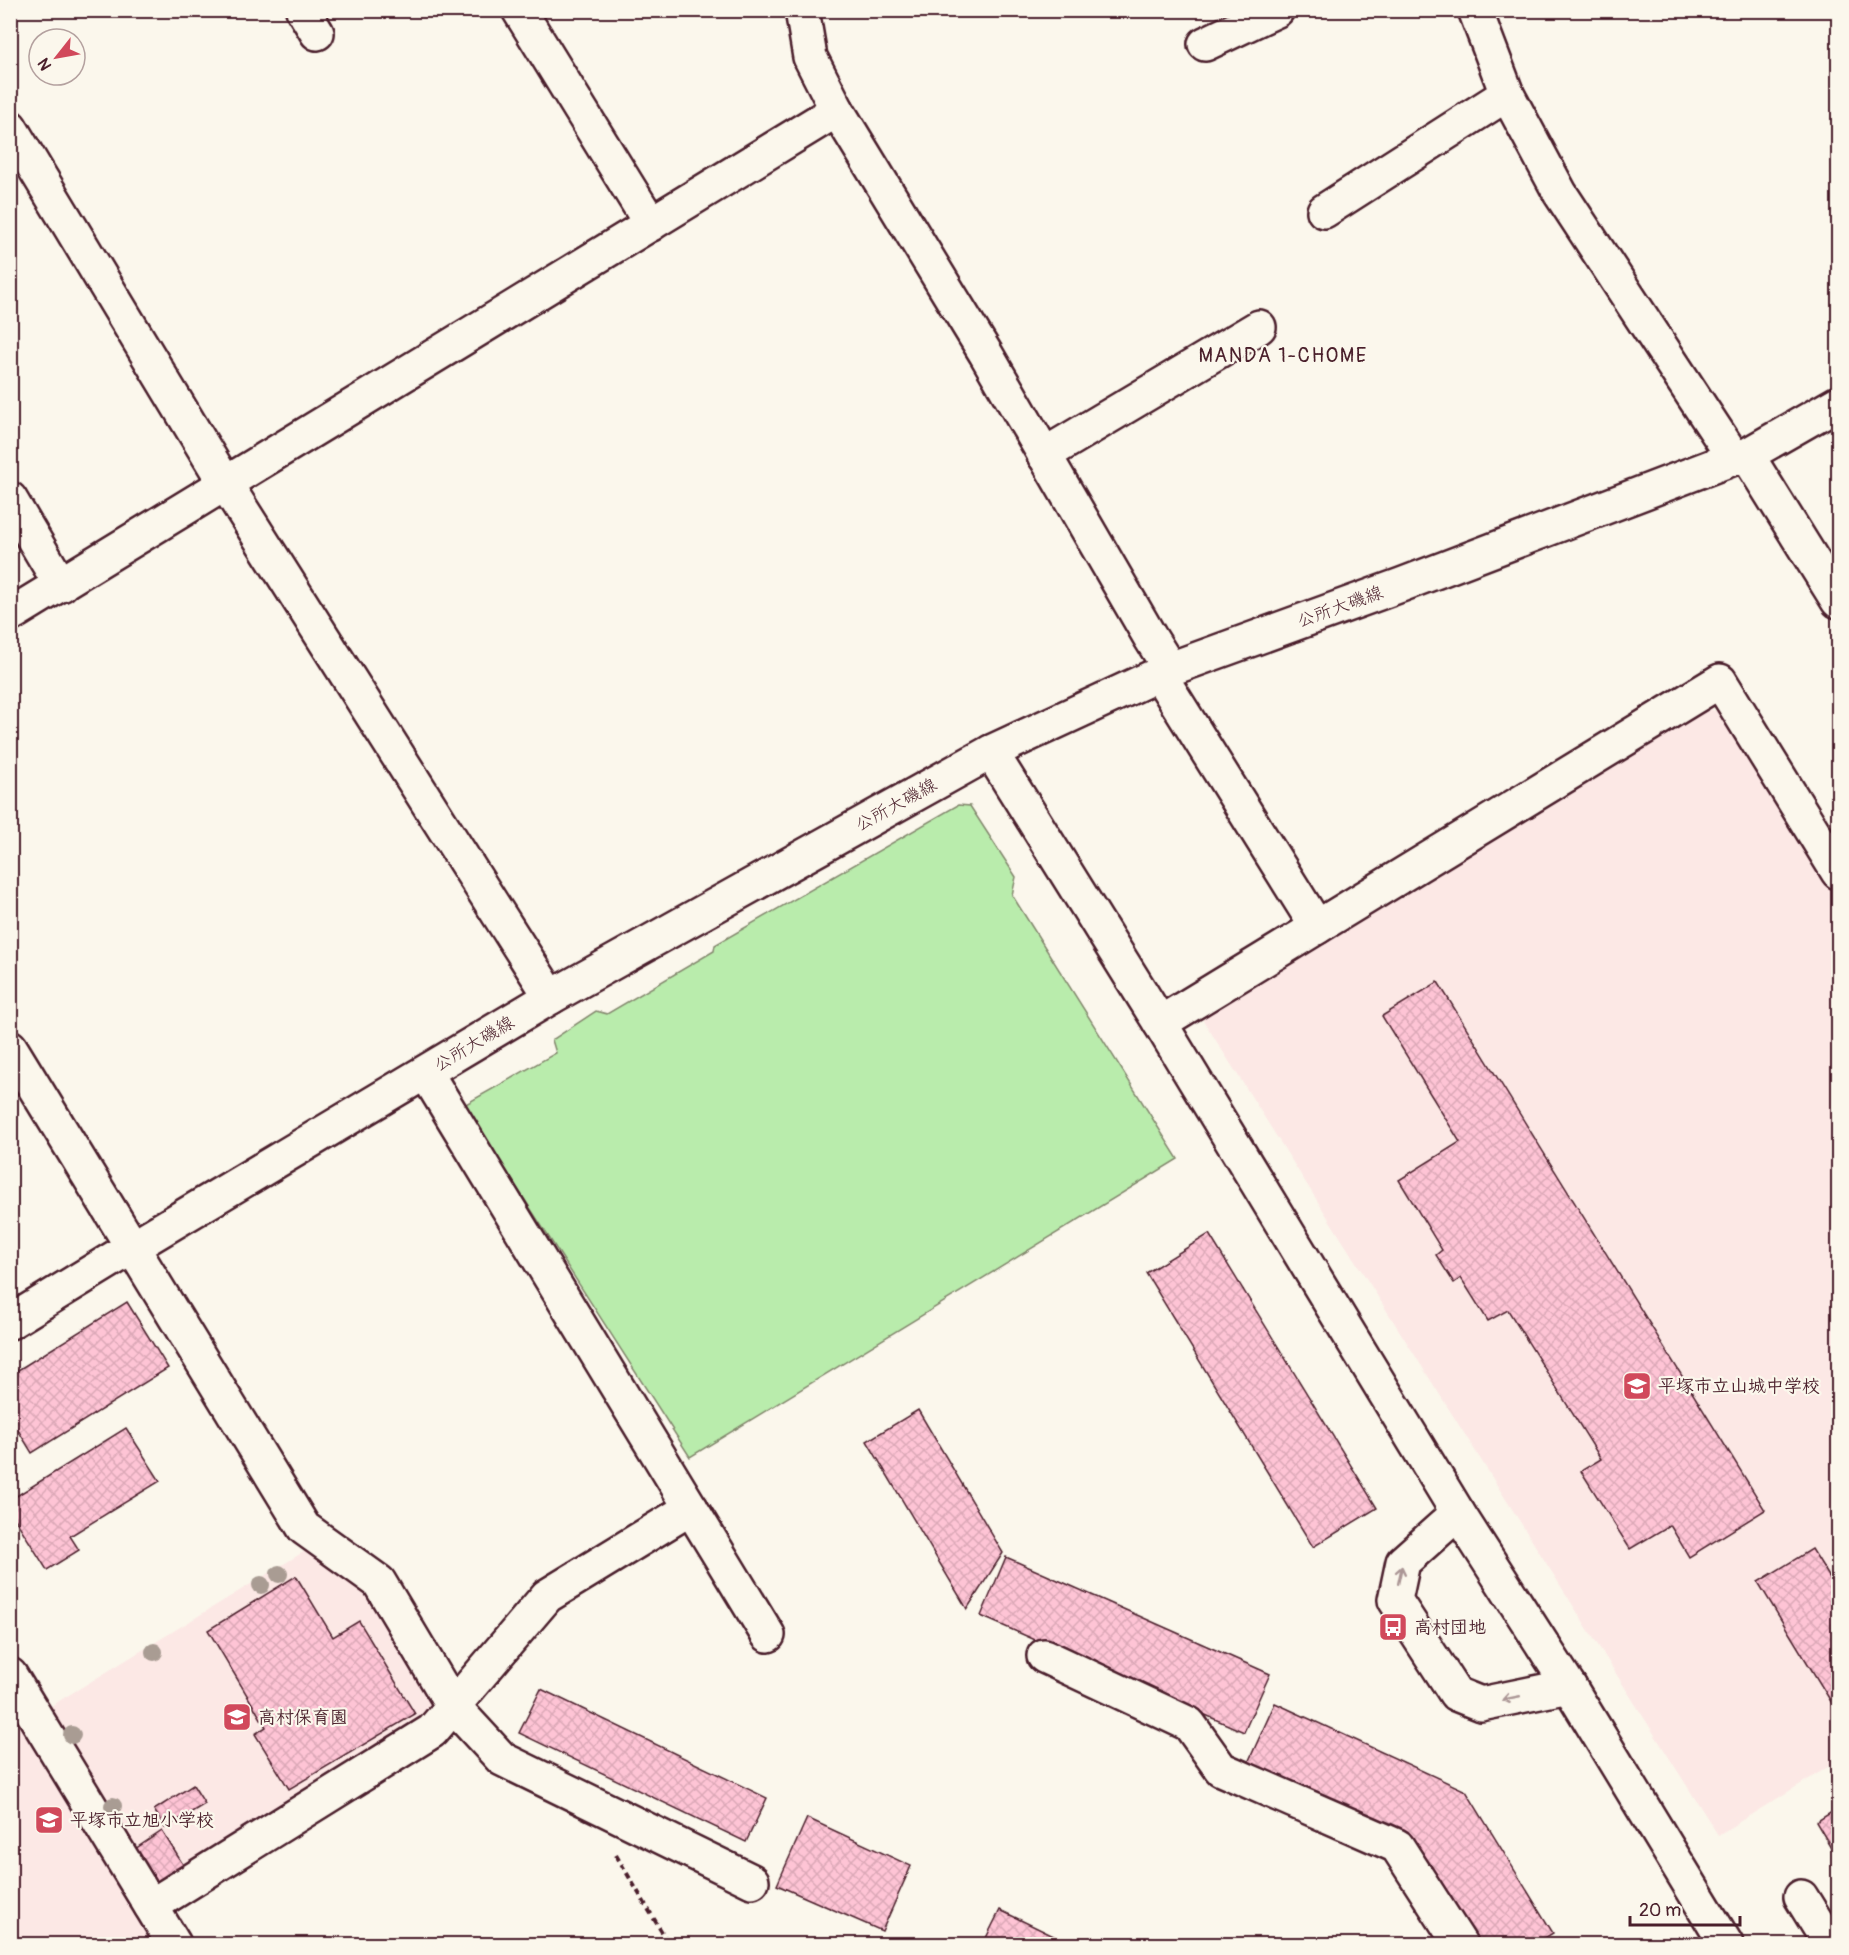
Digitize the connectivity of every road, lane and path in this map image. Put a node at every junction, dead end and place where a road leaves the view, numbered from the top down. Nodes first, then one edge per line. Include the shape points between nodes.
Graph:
1 (519, 10) edge
2 (802, 10) edge
3 (1277, 10) edge
4 (1475, 10) edge
5 (1205, 44) dead end
6 (1507, 94) junction
7 (837, 111) junction
8 (10, 127) edge
9 (1324, 211) dead end
10 (651, 224) junction
11 (1259, 327) dead end
12 (1839, 403) edge
13 (1044, 454) junction
14 (1740, 457) junction
15 (225, 483) junction
16 (10, 499) edge
17 (61, 585) junction
18 (1839, 601) edge
19 (10, 615) edge
20 (1165, 671) junction
21 (991, 752) junction
22 (1839, 872) edge
23 (1317, 927) junction
24 (551, 997) junction
25 (1160, 1023) junction
26 (10, 1047) edge
27 (426, 1073) junction
28 (134, 1246) junction
29 (10, 1322) edge
30 (691, 1508) junction
31 (1458, 1513) junction
32 (768, 1635) dead end
33 (1044, 1656) dead end
34 (10, 1675) edge
35 (1569, 1686) junction
36 (453, 1706) junction
37 (610, 1846) dead end
38 (753, 1881) dead end
39 (1801, 1897) dead end
40 (151, 1906) junction
41 (174, 1944) edge
42 (669, 1944) edge
43 (1460, 1944) edge
44 (1724, 1944) edge
45 (1830, 1944) edge

1 - 10 street
2 - 7 street via 810,57
3 - 5 street
4 - 6 street
6 - 9 street
6 - 14 street via 1560,193
7 - 10 street
7 - 13 street
8 - 15 street
10 - 15 street
11 - 13 street
12 - 14 street, 公所大磯線
13 - 20 street
14 - 18 street
14 - 20 street, 公所大磯線
15 - 17 street
15 - 24 street
16 - 17 street
17 - 19 street
20 - 21 street, 公所大磯線
20 - 23 street
21 - 24 street, 公所大磯線
21 - 25 street
22 - 23 street via 1720,681
23 - 25 street
24 - 27 street, 公所大磯線
25 - 31 street
26 - 28 street
27 - 28 street, 公所大磯線
27 - 30 street
28 - 29 street, 公所大磯線
28 - 36 street via 304,1528 379,1582
30 - 32 street
30 - 36 street via 547,1596
31 - 35 street
35 -> 31 street via 1480,1704 1456,1694 1395,1600 1403,1562
33 - 43 street via 1189,1724 1221,1769 1397,1846
34 - 40 street
35 - 44 street
36 - 38 street via 502,1759
36 - 40 street via 432,1731
37 - 42 path
39 - 45 street
40 - 41 street

